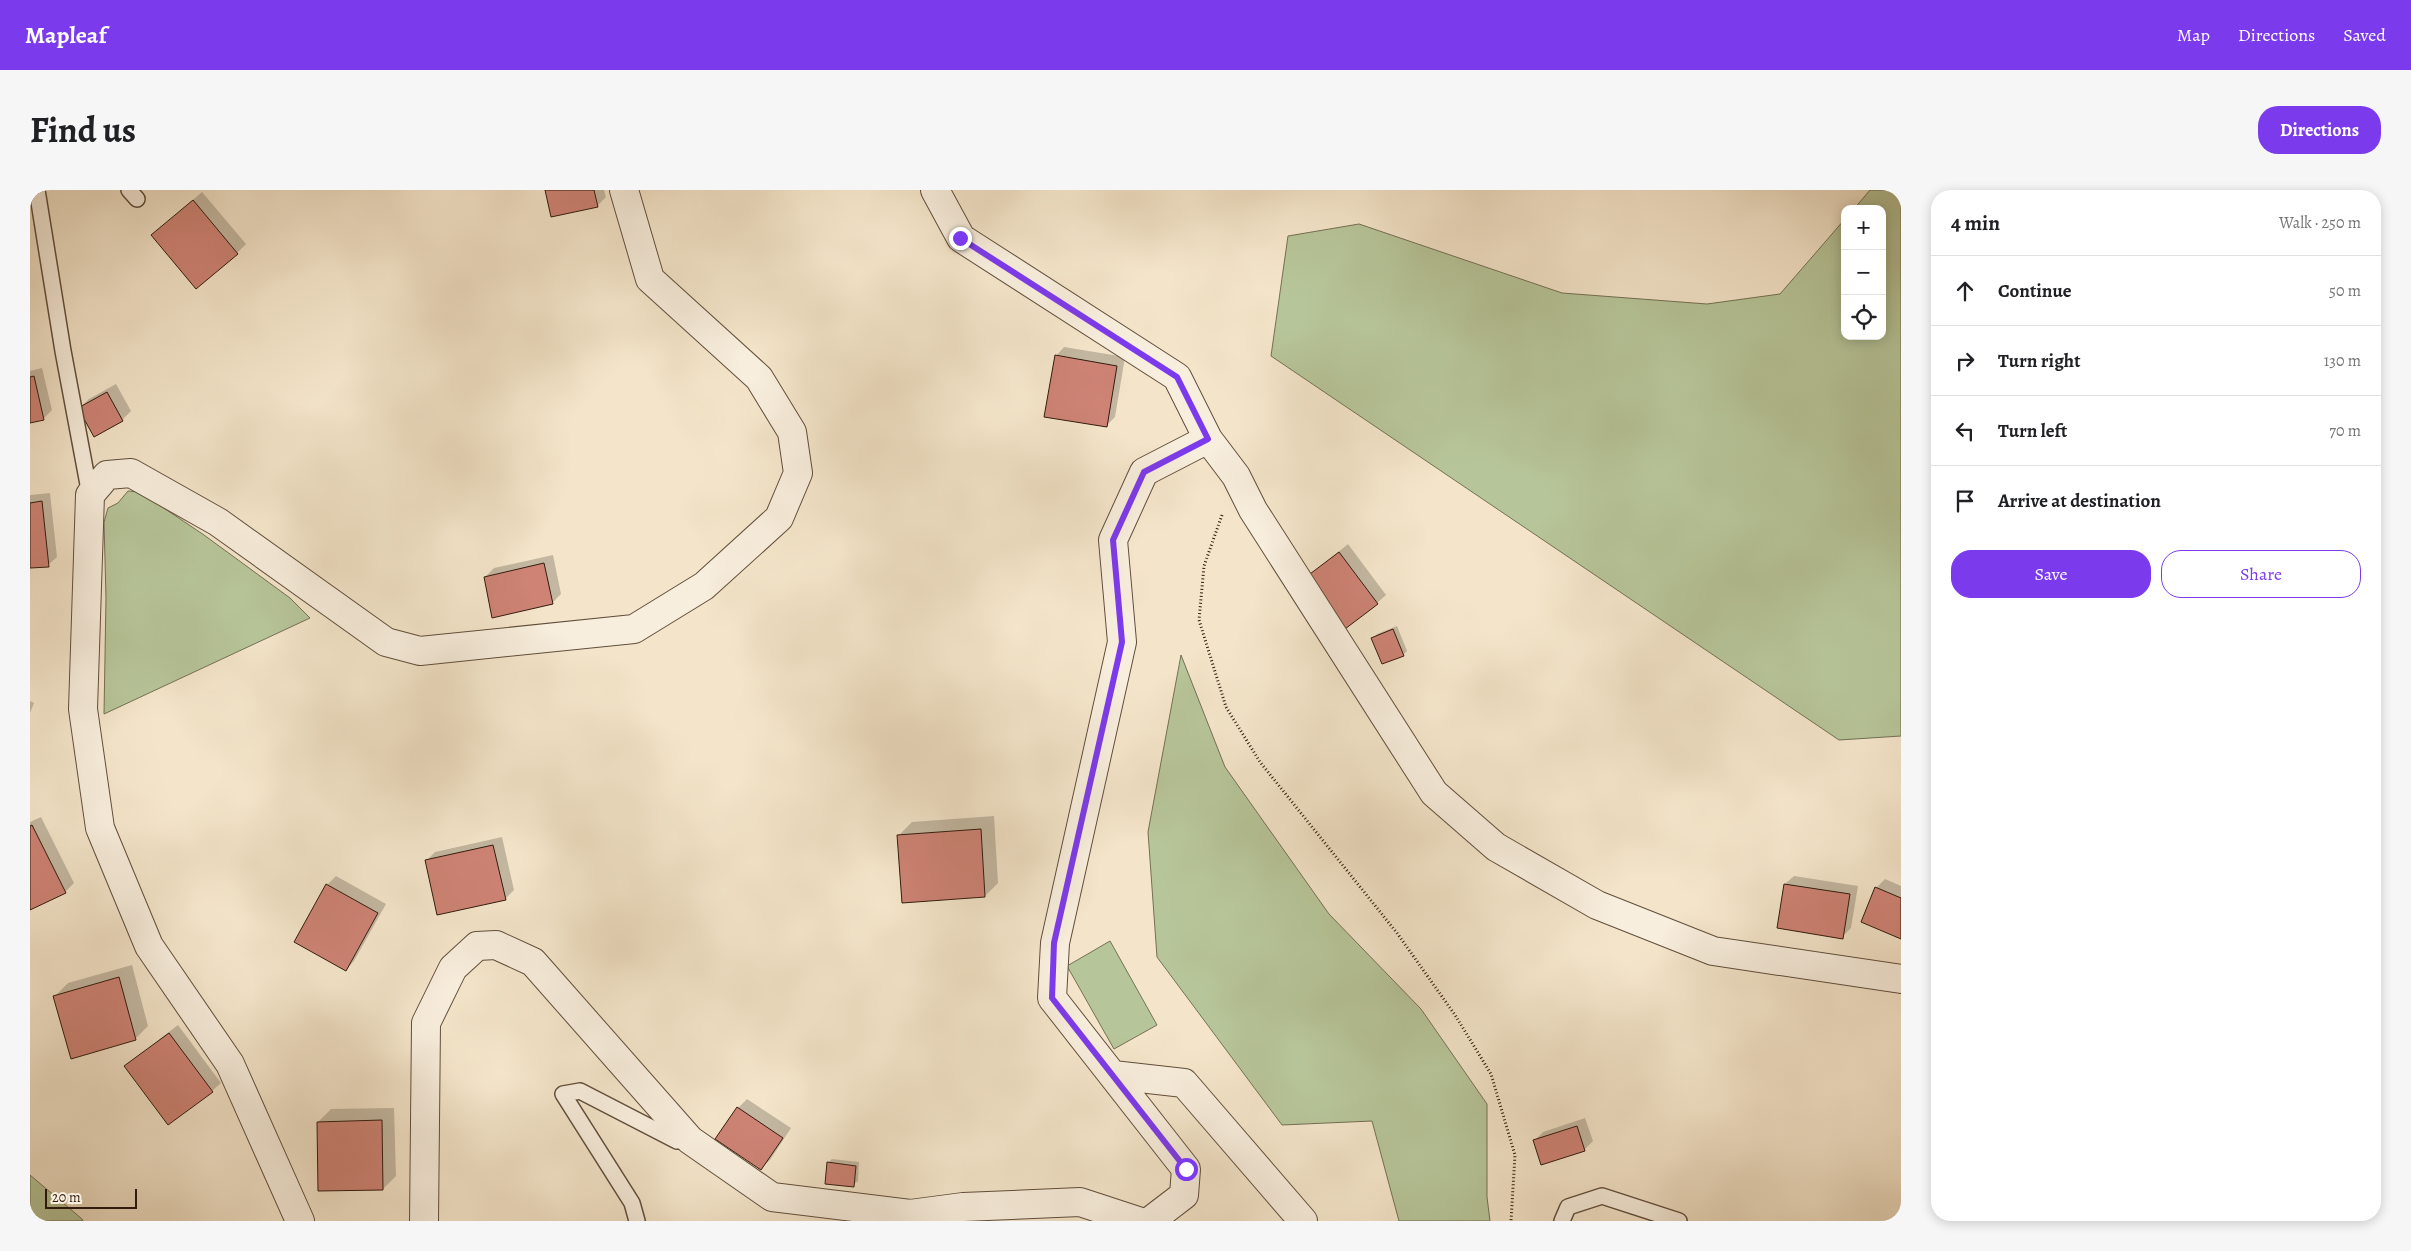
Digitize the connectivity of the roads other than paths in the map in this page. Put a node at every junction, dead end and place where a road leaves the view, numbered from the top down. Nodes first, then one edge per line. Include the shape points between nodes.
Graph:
1 (37, 190) edge
2 (624, 190) edge
3 (935, 190) edge
4 (1208, 439) junction
5 (90, 495) junction
6 (1901, 979) edge
7 (1113, 1076) junction
8 (690, 1140) junction
9 (300, 1221) edge
10 (424, 1221) edge
11 (637, 1221) edge
12 (1138, 1221) edge
13 (1150, 1221) edge
14 (1303, 1221) edge
15 (1562, 1221) edge
16 (1679, 1221) edge

1 - 5 lane
2 - 5 street via 650,279 759,378 792,432 798,473 779,518 704,586 634,629 420,651 386,642 218,522 131,473 107,475
3 - 4 street via 960,238 1177,377
4 - 6 street via 1236,476 1253,510 1434,793 1496,847 1597,905 1713,951
4 - 7 street via 1144,472 1113,540 1122,642 1054,943 1052,998
5 - 9 street via 84,709 100,828 149,946 230,1064
7 - 13 street via 1186,1169 1184,1195
7 - 14 street via 1184,1083
8 - 10 street via 533,962 496,945 477,946 453,968 426,1023
8 - 11 lane via 677,1141 580,1091 563,1094 632,1203
8 - 12 street via 772,1197 910,1214 963,1207 1080,1202
15 - 16 lane via 1568,1207 1602,1196

